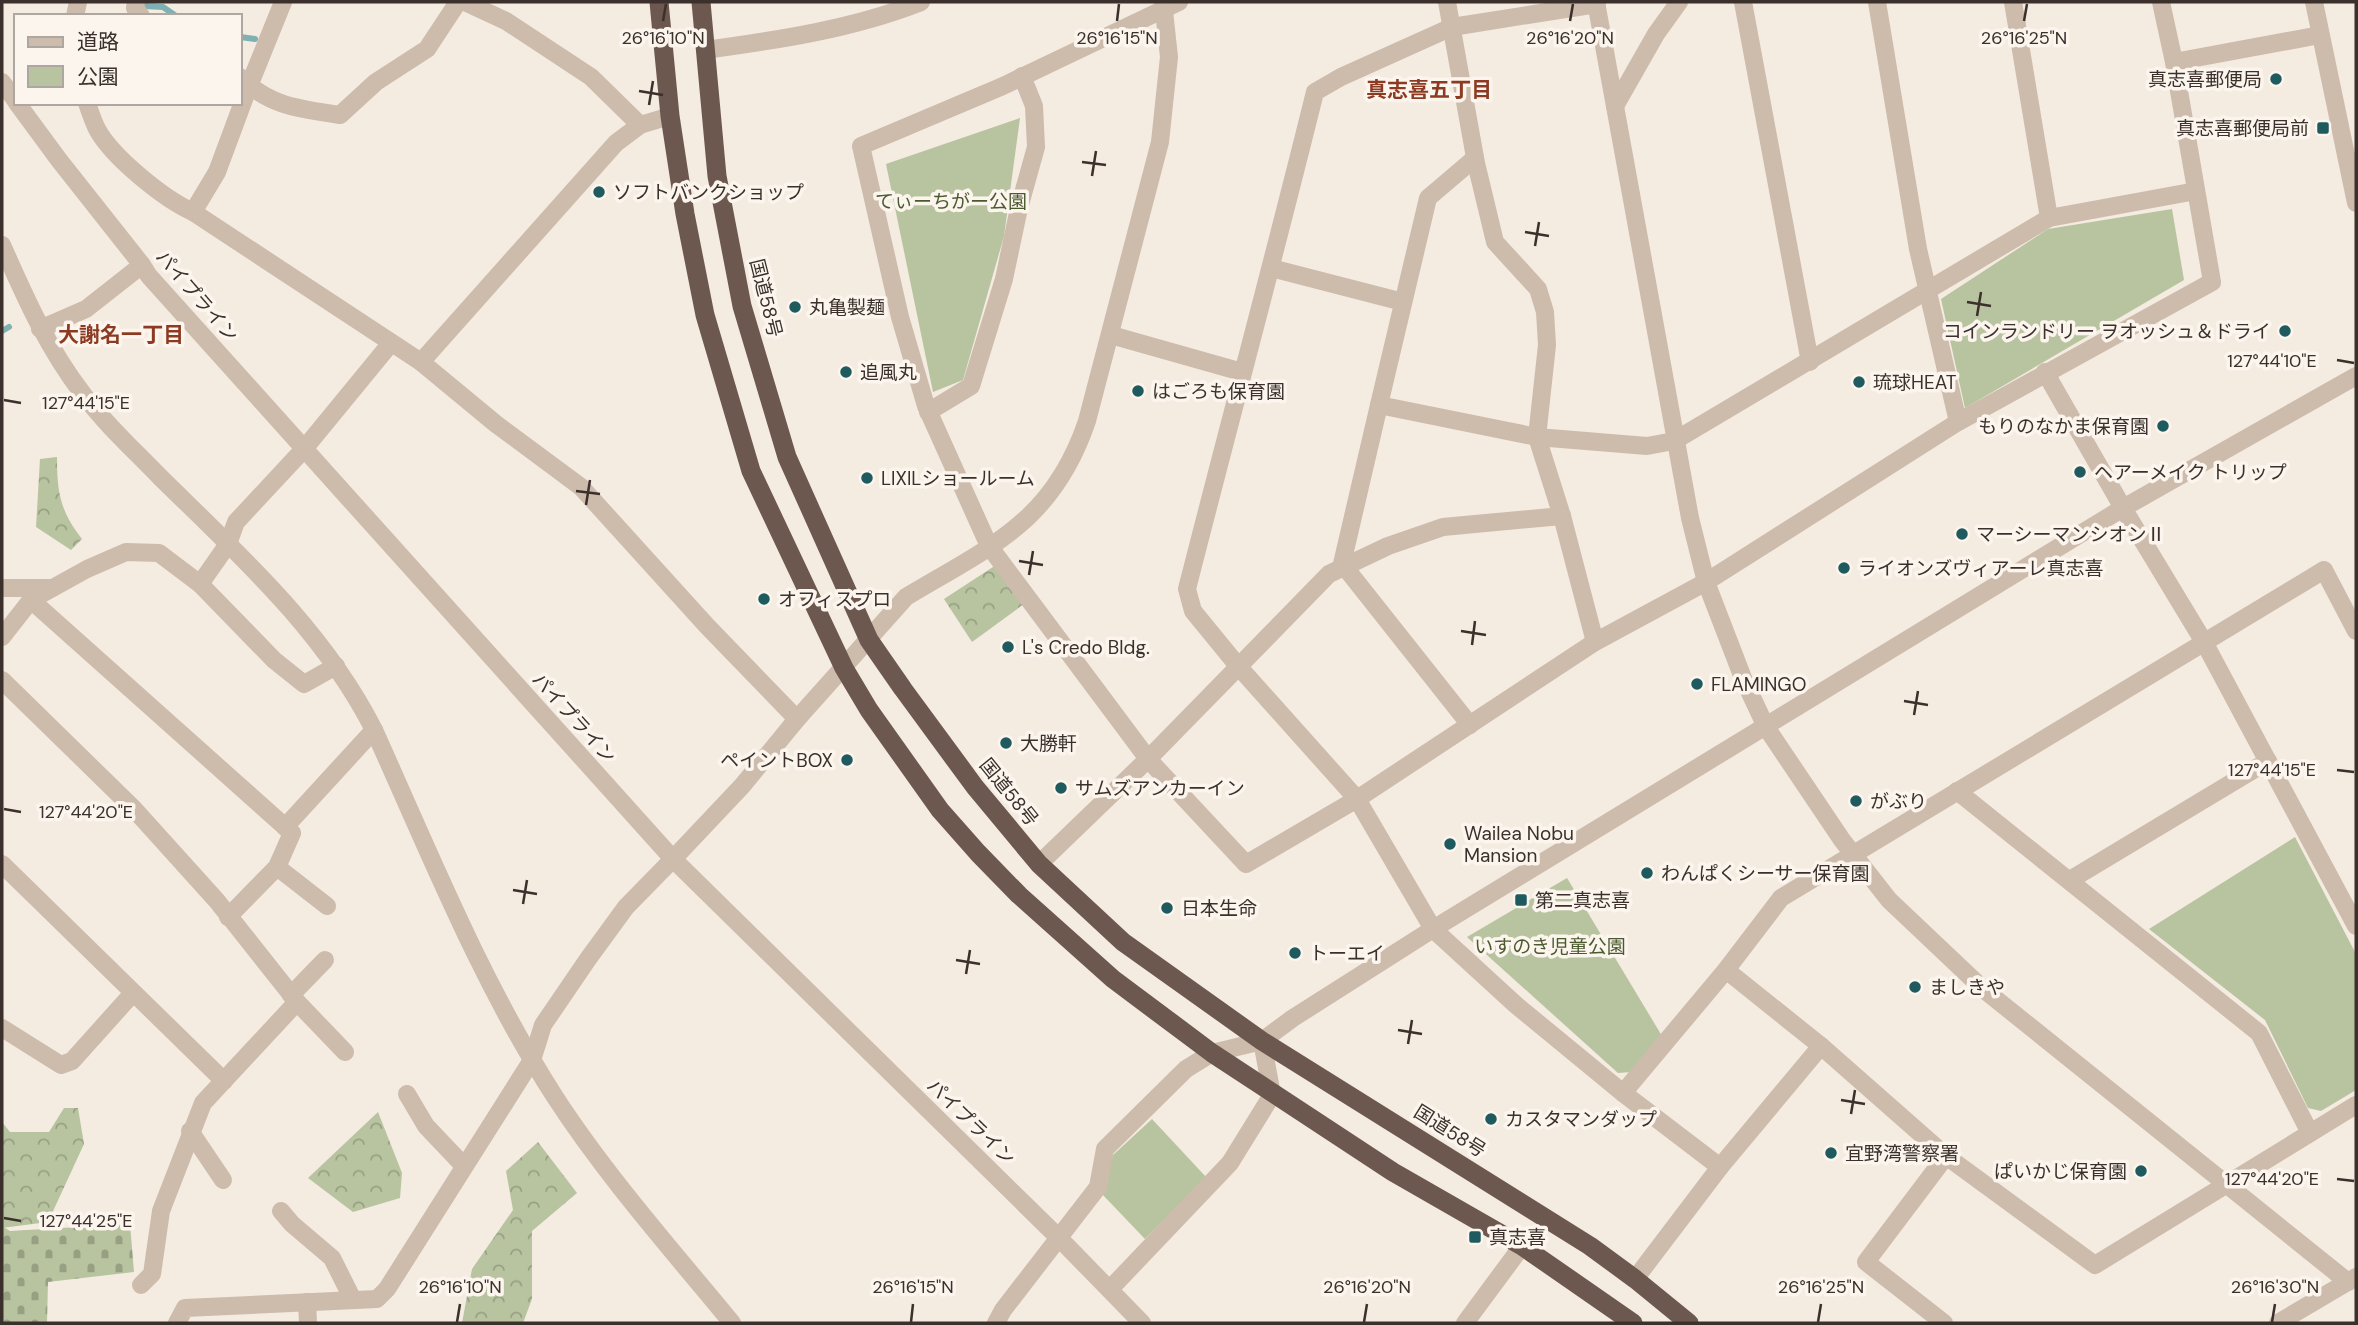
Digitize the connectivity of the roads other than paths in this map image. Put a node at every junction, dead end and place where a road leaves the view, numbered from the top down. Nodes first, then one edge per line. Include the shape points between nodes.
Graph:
1 (283, 2) edge
2 (458, 2) edge
3 (465, 2) edge
4 (659, 2) edge
5 (701, 2) edge
6 (921, 2) edge
7 (1447, 2) edge
8 (1679, 2) edge
9 (1743, 2) edge
10 (1877, 2) edge
11 (2013, 2) edge
12 (2161, 2) edge
13 (2314, 2) edge
14 (1596, 3) edge
15 (1169, 4) edge
16 (1452, 27) junction
17 (2320, 35) junction
18 (705, 50) junction
19 (2174, 62) junction
20 (1023, 76) junction
21 (244, 81) edge
22 (2, 82) edge
23 (14, 98) edge
24 (19, 105) edge
25 (88, 105) edge
26 (237, 105) edge
27 (1615, 106) junction
28 (670, 116) junction
29 (640, 125) junction
30 (1475, 158) junction
31 (2196, 191) junction
32 (2356, 203) edge
33 (193, 212) junction
34 (2049, 218) junction
35 (2, 245) edge
36 (142, 265) junction
37 (1272, 268) junction
38 (1928, 291) junction
39 (1403, 302) junction
40 (40, 329) junction
41 (1111, 335) junction
42 (391, 343) junction
43 (421, 362) junction
44 (1810, 362) junction
45 (1242, 372) junction
46 (2045, 372) junction
47 (2356, 376) edge
48 (1379, 405) junction
49 (928, 412) junction
50 (1958, 422) junction
51 (1537, 437) junction
52 (1674, 441) junction
53 (304, 449) junction
54 (2123, 508) junction
55 (1562, 516) junction
56 (228, 544) junction
57 (989, 546) junction
58 (1343, 567) junction
59 (1706, 582) junction
60 (200, 584) junction
61 (2, 588) edge
62 (52, 588) junction
63 (31, 600) junction
64 (2356, 631) edge
65 (2, 637) edge
66 (869, 639) junction
67 (1595, 642) junction
68 (2204, 642) junction
69 (336, 666) junction
70 (1238, 666) junction
71 (844, 668) junction
72 (2, 680) edge
73 (797, 719) junction
74 (1470, 725) junction
75 (1766, 727) junction
76 (374, 730) junction
77 (1148, 759) junction
78 (2268, 761) junction
79 (1957, 791) junction
80 (1357, 799) junction
81 (285, 827) junction
82 (1853, 854) junction
83 (673, 859) junction
84 (2, 864) edge
85 (1039, 864) junction
86 (277, 867) junction
87 (2070, 880) junction
88 (327, 906) dead end
89 (228, 917) junction
90 (2356, 926) edge
91 (1433, 929) junction
92 (325, 960) dead end
93 (1726, 970) junction
94 (133, 993) junction
95 (294, 999) junction
96 (2, 1028) edge
97 (1262, 1041) junction
98 (1821, 1046) junction
99 (345, 1052) dead end
100 (1212, 1053) junction
101 (532, 1060) junction
102 (223, 1081) junction
103 (1623, 1093) junction
104 (407, 1094) dead end
105 (1272, 1095) junction
106 (2356, 1105) edge
107 (190, 1131) junction
108 (2310, 1133) junction
109 (1946, 1156) junction
110 (464, 1166) junction
111 (1720, 1167) junction
112 (223, 1180) dead end
113 (2227, 1185) junction
114 (281, 1211) dead end
115 (1059, 1238) junction
116 (1522, 1246) junction
117 (1635, 1279) junction
118 (2353, 1282) edge
119 (141, 1285) dead end
120 (1110, 1289) junction
121 (353, 1300) junction
122 (307, 1302) junction
123 (177, 1323) edge
124 (308, 1323) edge
125 (732, 1323) edge
126 (996, 1323) edge
127 (1142, 1323) edge
128 (1465, 1323) edge
129 (1633, 1323) edge
130 (1689, 1323) edge
131 (1944, 1323) edge
132 (2278, 1323) edge

1 - 21 street
2 - 21 street via 427,49 376,82 340,115 286,107
3 - 29 street via 506,21 591,77
4 - 28 highway
5 - 18 highway, 国道58号
6 - 18 street via 806,35
7 - 16 street
8 - 27 street
9 - 44 street
10 - 38 street
11 - 34 street
12 - 19 street
13 - 17 street
14 - 16 street
14 - 27 street
15 - 20 street
15 - 41 street via 1160,142
16 - 30 street
16 - 37 street via 1315,92
17 - 19 street
17 - 32 street
18 - 66 highway, 国道58号 via 717,176 742,306 787,457
19 - 31 street
20 - 49 street via 1034,106 1036,148 1004,279 971,386
20 - 49 street via 861,146 900,317
22 - 23 street, パイプライン
24 - 36 street, パイプライン
25 - 33 street via 97,130 123,162
26 - 33 street via 217,172
27 - 52 street
28 - 29 street
28 - 71 highway via 705,315 751,471
29 - 43 street via 616,144
30 - 39 street via 1428,198
30 - 51 street via 1494,242 1538,289 1545,312 1547,345
31 - 34 street
31 - 46 street via 2212,282
33 - 42 street
34 - 38 street
35 - 40 street
36 - 40 street via 86,309
36 - 53 street, パイプライン
37 - 39 street
37 - 45 street
38 - 44 street
38 - 50 street
39 - 48 street
40 - 56 street via 109,426
41 - 45 street
41 - 57 street via 1077,451 1062,479 1022,524
42 - 43 street
42 - 53 street
43 - 73 street via 581,487
44 - 52 street
45 - 70 street via 1187,589 1193,611
46 - 50 street
46 - 54 street
47 - 54 street
48 - 51 street
48 - 58 street
49 - 57 street
50 - 59 street
51 - 52 street via 1647,446
51 - 55 street
52 - 59 street
53 - 56 street via 236,522
53 - 83 street, パイプライン
54 - 68 street
54 - 75 street
55 - 58 street via 1443,527 1388,545
55 - 67 street
56 - 60 street
56 - 69 street via 269,584
57 - 66 street via 906,597
57 - 77 street
58 - 70 street via 1329,574
58 - 74 street
59 - 67 street
59 - 75 street
60 - 62 street via 159,553 126,552
60 - 69 street via 304,684
61 - 62 street
62 - 63 street
63 - 65 street
63 - 81 street
64 - 68 street via 2324,570
66 - 71 street
66 - 85 highway, 国道58号 via 975,787
67 - 74 street
68 - 78 street
68 - 79 street
69 - 76 street
70 - 77 street
70 - 80 street
71 - 73 street
71 - 100 highway via 940,810 978,853 1112,979
72 - 89 street via 134,809
73 - 83 street
74 - 80 street
75 - 82 street
75 - 91 street
76 - 81 street
76 - 101 street via 493,991
77 - 80 street via 1246,864
77 - 85 street
78 - 87 street
78 - 90 street
79 - 82 street
79 - 87 street
80 - 91 street
81 - 86 street via 292,833
82 - 93 street via 1781,898
82 - 113 street via 1889,900 1982,988
83 - 101 street via 626,907 588,959 543,1025
83 - 115 street, パイプライン
84 - 94 street
85 - 97 highway, 国道58号 via 1123,942
86 - 88 street
86 - 89 street
87 - 108 street via 2259,1033
89 - 95 street
91 - 97 street
91 - 103 street
92 - 95 street
93 - 98 street
93 - 103 street
94 - 96 street via 72,1060 61,1065
94 - 102 street
95 - 99 street
95 - 102 street
97 - 100 street
97 - 105 street
97 - 117 highway, 国道58号 via 1543,1215
98 - 109 street
98 - 111 street
100 - 105 highway
100 - 115 street via 1186,1069 1105,1149 1098,1187
101 - 110 street
101 - 125 street via 595,1154
102 - 107 street via 203,1102
103 - 111 street
104 - 110 street via 426,1126
105 - 116 highway
105 - 120 street via 1230,1163
106 - 108 street
107 - 112 street
107 - 119 street via 161,1211 152,1274
108 - 113 street
109 - 113 street via 2095,1265
109 - 131 street via 1866,1262
110 - 121 street via 387,1289 377,1299
111 - 117 street
113 - 118 street
114 - 121 street via 332,1258
115 - 120 street, パイプライン
115 - 126 street
116 - 128 street
116 - 129 highway
117 - 130 highway, 国道58号
118 - 132 street
120 - 127 street, パイプライン
121 - 122 street
122 - 123 street via 185,1308
122 - 124 street

